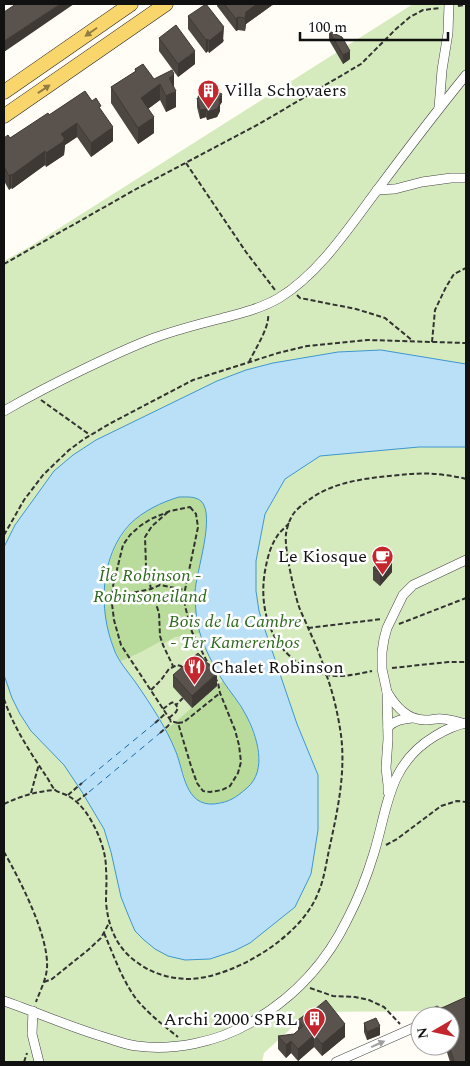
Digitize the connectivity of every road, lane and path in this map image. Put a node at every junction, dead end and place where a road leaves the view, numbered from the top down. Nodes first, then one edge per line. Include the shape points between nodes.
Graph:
1 (131, 4) edge
2 (166, 4) edge
3 (449, 5) edge
4 (466, 5) edge
5 (466, 75) edge
6 (4, 92) edge
7 (439, 109) junction
8 (4, 116) edge
9 (186, 163) junction
10 (466, 178) edge
11 (377, 190) junction
12 (4, 264) edge
13 (466, 268) edge
14 (292, 290) junction
15 (280, 297) junction
16 (267, 305) junction
17 (413, 341) junction
18 (432, 342) junction
19 (466, 343) edge
20 (249, 362) junction
21 (33, 395) junction
22 (4, 411) edge
23 (90, 435) junction
24 (466, 478) edge
25 (170, 510) junction
26 (290, 521) junction
27 (4, 535) edge
28 (466, 560) edge
29 (151, 589) junction
30 (185, 590) junction
31 (112, 597) junction
32 (466, 598) edge
33 (392, 619) junction
34 (308, 628) junction
35 (387, 628) junction
36 (466, 662) edge
37 (173, 666) junction
38 (382, 669) junction
39 (184, 670) edge
40 (327, 675) junction
41 (150, 690) junction
42 (387, 692) junction
43 (220, 693) junction
44 (183, 698) dead end
45 (4, 699) edge
46 (176, 705) junction
47 (163, 709) junction
48 (166, 713) junction
49 (169, 718) junction
50 (413, 718) junction
51 (171, 721) junction
52 (155, 723) dead end
53 (465, 723) edge
54 (178, 724) junction
55 (388, 727) junction
56 (160, 733) dead end
57 (38, 764) junction
58 (82, 783) dead end
59 (56, 790) junction
60 (89, 792) dead end
61 (31, 793) junction
62 (68, 795) junction
63 (77, 802) junction
64 (387, 802) junction
65 (466, 802) edge
66 (4, 804) edge
67 (374, 851) junction
68 (4, 852) edge
69 (110, 923) junction
70 (104, 933) junction
71 (44, 982) junction
72 (302, 984) junction
73 (4, 1002) edge
74 (33, 1011) junction
75 (410, 1030) edge
76 (404, 1032) junction
77 (188, 1045) junction
78 (39, 1062) edge
79 (336, 1062) edge

1 -> 6 main road
8 -> 2 main road
3 - 4 path
3 - 7 street
3 - 9 path via 423,10 410,17 361,64
5 - 7 street
7 - 11 street
9 - 12 path
9 - 15 path
10 - 11 street
11 - 14 street via 324,258
13 - 18 path via 454,274 435,310
14 - 15 street
14 - 17 path via 300,298 385,318
15 - 16 street
16 - 20 path via 269,318
16 - 21 street via 153,338
17 - 18 path
17 - 20 path via 368,340 307,346
18 - 19 path
20 - 23 path via 193,380
21 - 22 street
21 - 23 path
23 - 27 path via 68,450 43,475
24 - 26 path via 414,473 350,482 316,495 295,512
25 - 29 path via 146,536 146,566
25 - 30 path via 190,507 196,514 198,527
25 - 31 path via 140,526 123,545
26 - 34 path via 286,535 287,550 299,606
26 - 40 path via 276,537 268,558 263,583 267,617 273,635 291,658
28 - 33 street via 413,585 402,595
29 - 30 path via 160,586
29 - 31 path
29 - 37 path via 161,642
30 - 43 path via 185,606 192,632 213,671
31 - 41 path via 121,645
32 - 35 path
33 - 34 path
33 - 35 street
34 - 40 path
35 - 38 street
36 - 38 path
37 - 39 path via 181,666
37 - 41 path
38 - 40 path via 341,677
38 - 42 street
40 - 69 path via 342,736 342,784 318,894 308,913 287,935 260,955 216,974 190,979 168,977 146,969 128,956 115,939
41 - 47 path
42 - 50 street via 399,709
42 - 55 street
43 - 54 path
43 - 54 path via 235,730 241,762 230,786 210,792 204,791 197,783
44 - 46 path
45 - 57 path via 15,726
46 - 47 path via 174,702
46 - 49 path via 177,710
47 - 48 path
48 - 49 path
48 - 52 path
49 - 51 path
50 - 53 street via 441,718
50 - 55 street via 392,722
51 - 54 path
51 - 56 path
53 - 64 street via 447,729 412,754 392,786
55 - 64 street
57 - 59 path
57 - 61 path
58 - 62 path
59 - 61 path
59 - 62 path
60 - 63 path
61 - 66 path
62 - 63 path
63 - 69 path via 97,831 104,850 106,909
64 - 67 street
65 - 67 path via 441,806 397,839
67 - 72 street via 365,881 347,920 320,964
68 - 71 path via 41,930 46,950
69 - 70 path
70 - 71 path via 74,962
70 - 77 path via 122,976 138,1000
71 - 74 path
72 - 76 path via 333,996 369,1000 384,1007
72 - 77 street via 266,1014 238,1030
73 - 74 street
74 - 77 street via 81,1030 136,1046
74 - 78 street via 32,1034
75 - 76 street
79 -> 76 street

